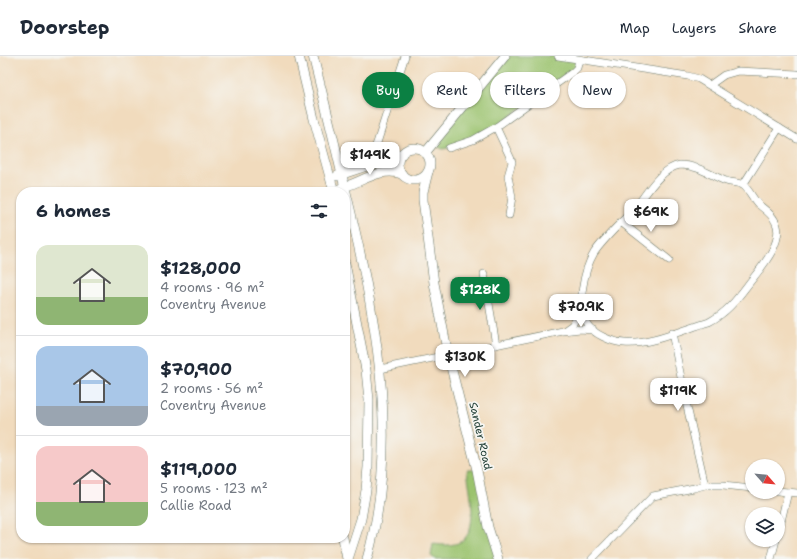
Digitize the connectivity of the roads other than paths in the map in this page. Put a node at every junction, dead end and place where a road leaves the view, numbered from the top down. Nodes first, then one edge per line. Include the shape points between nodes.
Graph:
1 (299, 56) edge
2 (313, 56) edge
3 (405, 56) edge
4 (506, 56) edge
5 (558, 56) edge
6 (579, 60) junction
7 (797, 74) edge
8 (710, 85) junction
9 (496, 127) junction
10 (779, 128) junction
11 (797, 139) edge
12 (449, 148) dead end
13 (425, 153) junction
14 (402, 154) junction
15 (366, 167) junction
16 (428, 172) junction
17 (342, 174) junction
18 (402, 174) junction
19 (330, 178) junction
20 (410, 179) junction
21 (743, 185) junction
22 (332, 187) edge
23 (345, 187) joint
24 (423, 200) junction
25 (350, 210) edge
26 (510, 215) dead end
27 (621, 222) junction
28 (669, 260) dead end
29 (484, 274) dead end
30 (350, 288) edge
31 (582, 309) junction
32 (593, 330) junction
33 (563, 331) junction
34 (672, 334) junction
35 (496, 345) junction
36 (448, 355) junction
37 (380, 369) junction
38 (705, 485) junction
39 (745, 487) edge
40 (785, 492) edge
41 (788, 492) junction
42 (797, 493) edge
43 (784, 507) edge
44 (344, 543) edge
45 (774, 547) edge
46 (347, 559) edge
47 (367, 559) edge
48 (498, 559) edge
49 (592, 559) edge
50 (771, 559) edge

1 - 19 main road
2 - 17 main road
3 - 15 street via 377,143
4 - 13 main road
5 - 6 street
6 - 8 street via 688,76
6 - 9 street via 573,72
7 - 8 street via 738,70 724,75
8 - 10 street
9 - 12 street via 473,140
9 - 26 street via 511,159 508,176 512,197
10 - 11 street
10 - 21 street
13 - 14 main road via 416,148
13 - 16 main road via 430,162
14 - 15 main road
14 - 18 main road via 399,164
15 - 17 main road
16 - 20 main road via 421,179
16 - 24 main road, Sander Road
17 - 19 main road
17 - 23 main road
18 - 20 main road
18 - 23 main road via 389,171
19 - 22 main road
20 - 24 main road, Sander Road via 417,186
21 - 27 street via 724,180 691,165 672,167 663,173
21 - 34 street via 752,198 775,220 778,233 776,243 754,278 725,312 709,322
24 - 36 main road, Sander Road via 434,283
25 - 37 main road via 370,301
27 - 28 street
27 - 31 street via 597,249 589,264 583,286
29 - 35 street
30 - 46 main road via 366,370 369,400 366,490 361,519
31 - 32 street via 587,324
31 - 33 street via 572,325
32 - 33 street
32 - 34 street via 623,344 649,341
33 - 35 street
34 - 38 street
35 - 36 street
36 - 37 street
36 - 48 main road, Sander Road via 477,470 488,527
37 - 47 main road via 383,407 380,488 376,523
38 - 39 street
38 - 49 street via 653,496
40 - 41 street
41 - 42 street
41 - 43 street
44 - 46 main road
45 - 50 street

